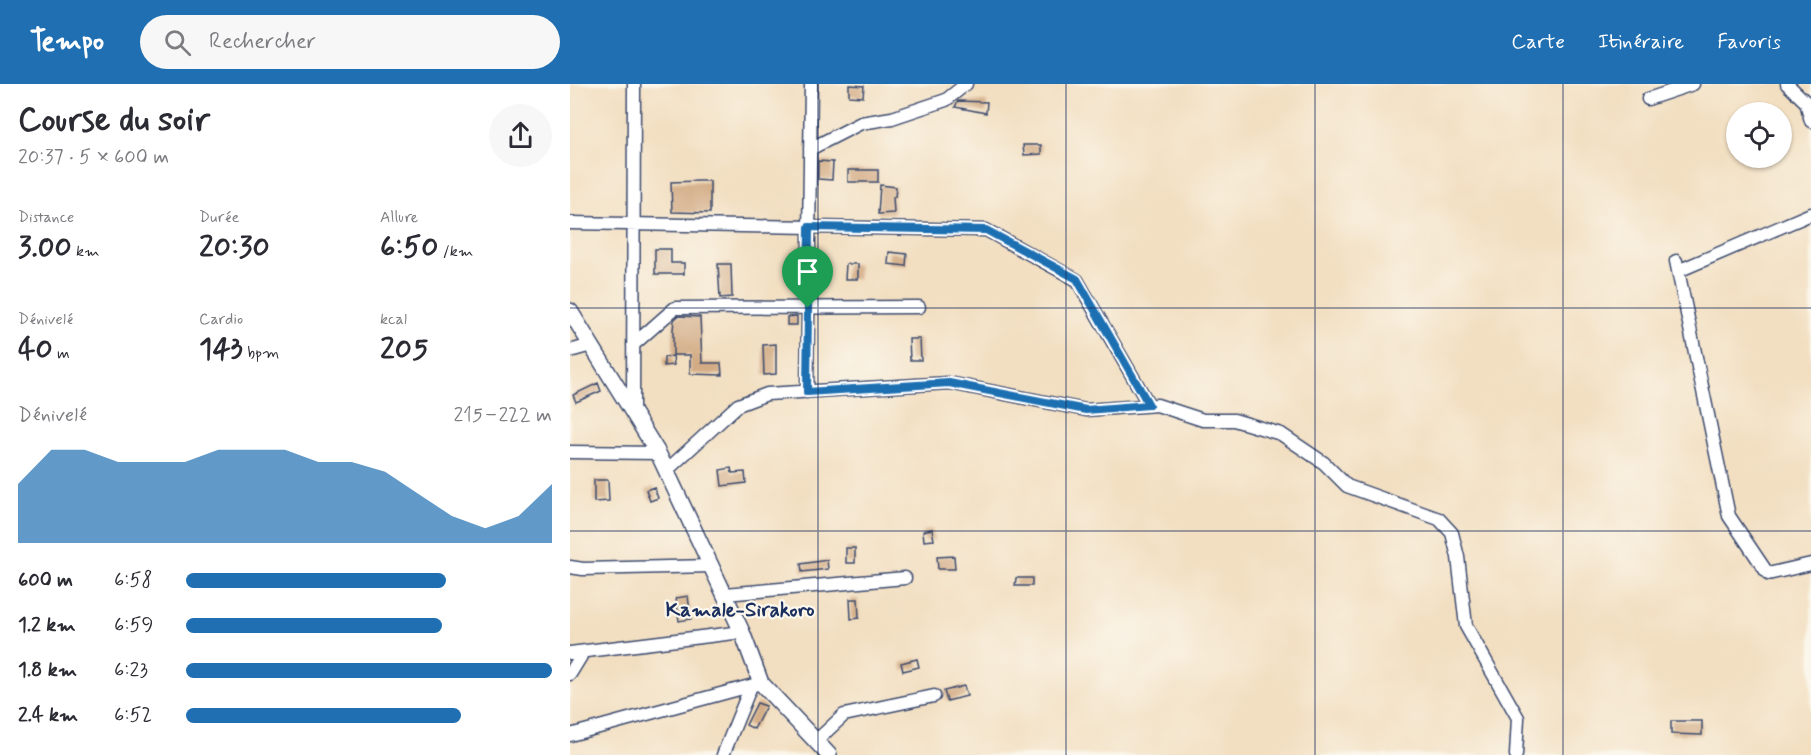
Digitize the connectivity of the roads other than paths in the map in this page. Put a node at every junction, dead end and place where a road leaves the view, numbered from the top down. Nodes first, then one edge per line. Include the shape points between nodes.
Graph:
1 (634, 84) edge
2 (811, 84) edge
3 (966, 84) edge
4 (1693, 84) edge
5 (1787, 84) edge
6 (1648, 99) dead end
7 (1809, 104) edge
8 (1811, 122) edge
9 (810, 149) junction
10 (1811, 214) edge
11 (570, 223) edge
12 (634, 224) junction
13 (809, 227) junction
14 (920, 307) dead end
15 (808, 308) junction
16 (570, 311) edge
17 (591, 345) junction
18 (633, 345) junction
19 (570, 351) edge
20 (807, 392) junction
21 (1149, 405) junction
22 (633, 413) junction
23 (570, 452) edge
24 (658, 453) junction
25 (666, 471) junction
26 (1811, 564) edge
27 (712, 566) junction
28 (570, 567) edge
29 (905, 578) dead end
30 (725, 594) junction
31 (742, 632) junction
32 (575, 654) edge
33 (570, 674) edge
34 (756, 684) junction
35 (934, 696) dead end
36 (570, 735) edge
37 (816, 741) junction
38 (723, 755) edge
39 (829, 755) edge
40 (1516, 755) edge

1 - 12 street
2 - 9 street
3 - 9 street via 946,100 892,118 861,123
4 - 6 street
5 - 7 street
7 - 8 street
9 - 13 street
10 - 26 street via 1677,266 1729,516 1768,574
11 - 12 street
12 - 13 street
12 - 18 street
13 - 15 street
13 - 21 street via 986,230 1077,279
14 - 15 street
15 - 18 street via 675,308
15 - 20 street
16 - 17 street
17 - 19 street
17 - 22 street
18 - 22 street
20 - 21 street via 949,383 1086,410
20 - 25 street via 767,394 738,405
21 - 40 street via 1203,420 1234,420 1281,434 1324,463 1347,486 1439,519 1452,533 1466,626 1518,718
22 - 24 street
23 - 24 street
24 - 25 street
25 - 27 street
27 - 28 street
27 - 30 street
29 - 30 street
30 - 31 street
31 - 32 street
31 - 34 street
32 - 33 street
34 - 36 street
34 - 37 street
34 - 38 street
35 - 37 street via 844,715
37 - 39 street

